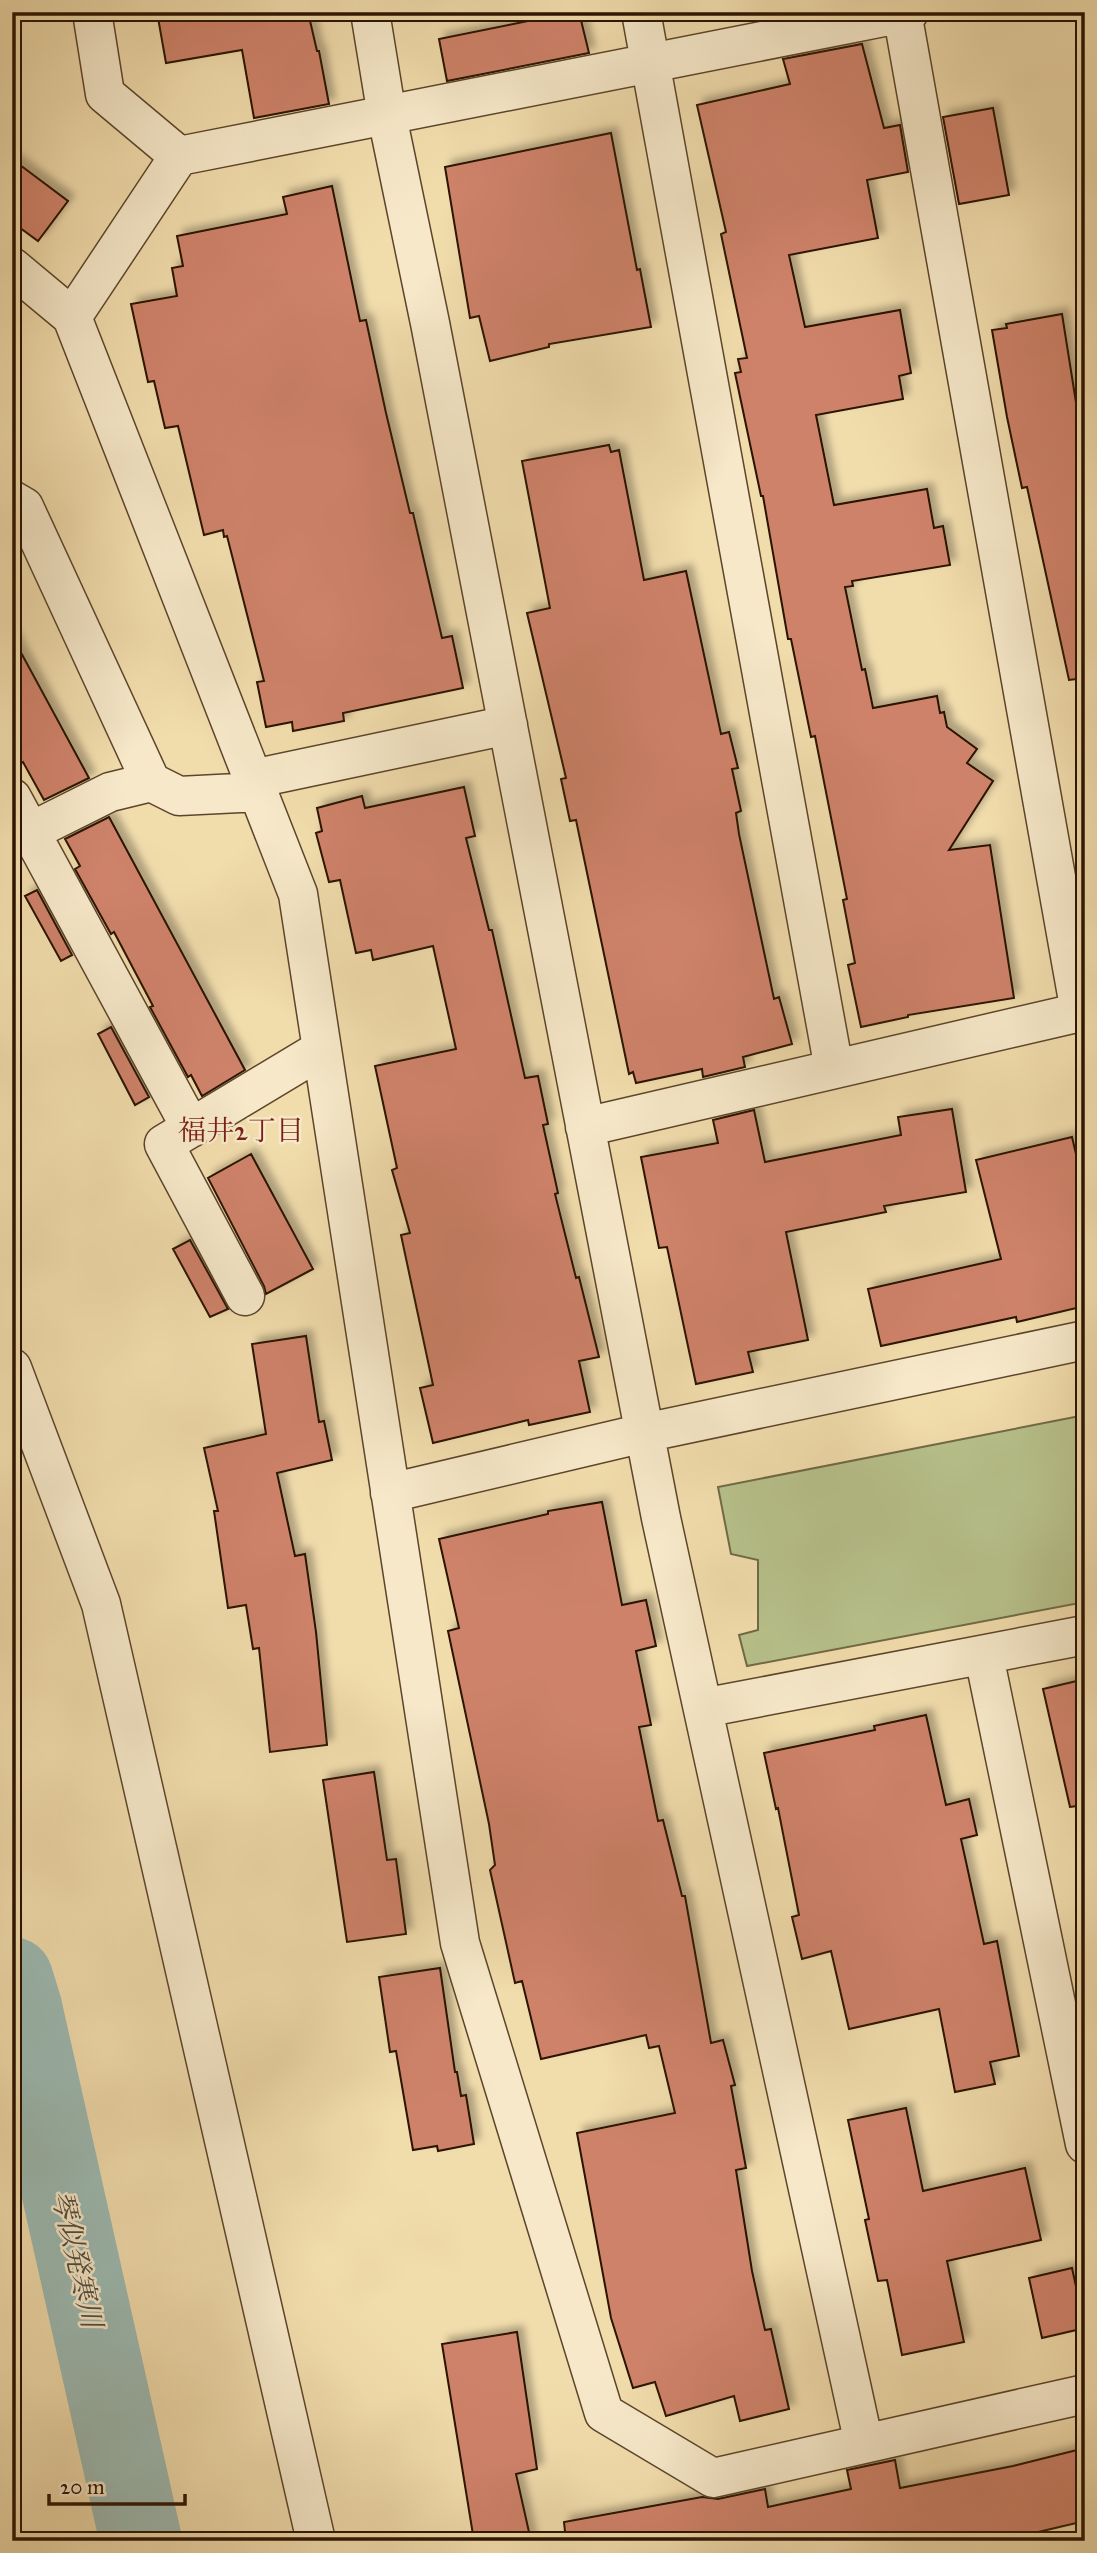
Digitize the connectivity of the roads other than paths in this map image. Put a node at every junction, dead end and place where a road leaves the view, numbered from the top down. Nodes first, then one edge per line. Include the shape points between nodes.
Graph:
1 (92, 12) edge
2 (370, 12) edge
3 (641, 12) edge
4 (904, 13) edge
5 (650, 63) junction
6 (387, 116) junction
7 (179, 156) junction
8 (12, 267) edge
9 (72, 317) junction
10 (12, 500) edge
11 (508, 725) junction
12 (151, 782) junction
13 (255, 786) junction
14 (12, 799) edge
15 (30, 832) junction
16 (1082, 1012) edge
17 (322, 1049) junction
18 (834, 1069) junction
19 (585, 1127) junction
20 (191, 1128) junction
21 (245, 1296) dead end
22 (1085, 1340) edge
23 (12, 1368) edge
24 (644, 1433) junction
25 (390, 1493) junction
26 (1085, 1635) edge
27 (984, 1656) junction
28 (703, 1708) junction
29 (1085, 2144) edge
30 (1085, 2395) edge
31 (864, 2444) junction
32 (316, 2541) edge

1 - 7 street via 105,94
2 - 6 street
3 - 5 street
4 - 5 street
4 - 16 street
5 - 6 street
5 - 18 street
6 - 7 street
6 - 11 street
7 - 9 street
8 - 9 street
9 - 13 street
10 - 12 street via 24,507
11 - 13 street
11 - 19 street
12 - 13 street via 179,796
12 - 15 street via 110,792
13 - 17 street via 298,894
14 - 15 street
15 - 20 street
16 - 18 street
17 - 20 street
17 - 25 street
18 - 19 street
19 - 24 street
20 - 21 street via 164,1144
22 - 24 street
23 - 32 street via 101,1604
24 - 25 street
24 - 28 street
25 - 31 street via 460,1943 604,2413 713,2478
26 - 27 street
27 - 28 street
27 - 29 street
28 - 31 street
30 - 31 street

